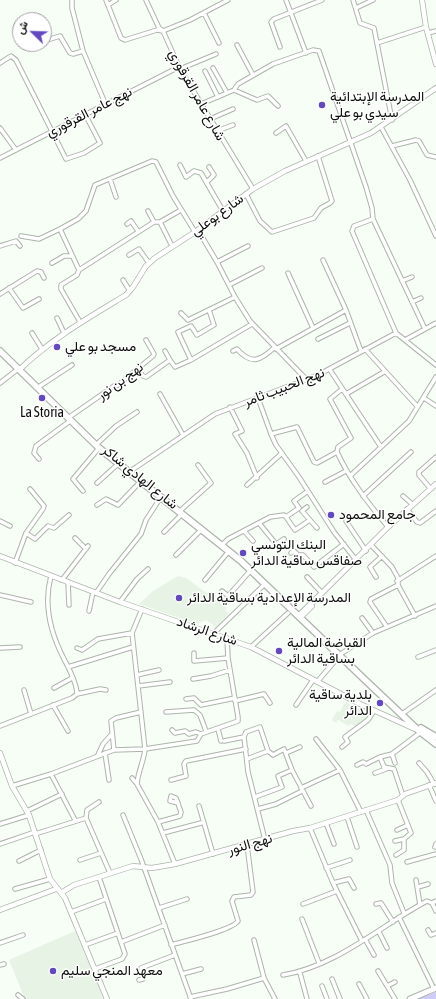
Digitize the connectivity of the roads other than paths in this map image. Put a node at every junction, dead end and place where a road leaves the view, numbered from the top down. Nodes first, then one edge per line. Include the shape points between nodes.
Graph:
1 (72, 0) edge
2 (106, 0) edge
3 (116, 0) edge
4 (146, 0) edge
5 (229, 0) edge
6 (286, 0) edge
7 (322, 0) edge
8 (353, 0) edge
9 (374, 0) edge
10 (422, 0) edge
11 (108, 5) junction
12 (356, 8) junction
13 (291, 12) junction
14 (204, 13) junction
15 (426, 27) junction
16 (163, 31) junction
17 (436, 31) edge
18 (428, 33) junction
19 (52, 38) edge
20 (218, 43) dead end
21 (377, 43) junction
22 (237, 45) dead end
23 (280, 47) dead end
24 (83, 51) junction
25 (306, 53) junction
26 (216, 54) dead end
27 (0, 63) edge
28 (436, 64) edge
29 (179, 68) junction
30 (213, 68) dead end
31 (205, 71) dead end
32 (253, 75) junction
33 (436, 88) edge
34 (234, 90) junction
35 (227, 93) junction
36 (218, 97) junction
37 (105, 103) junction
38 (201, 104) junction
39 (278, 106) dead end
40 (233, 109) dead end
41 (85, 114) junction
42 (210, 119) junction
43 (392, 120) junction
44 (233, 125) dead end
45 (381, 127) junction
46 (0, 128) edge
47 (52, 131) junction
48 (217, 131) junction
49 (276, 133) dead end
50 (351, 143) junction
51 (392, 146) junction
52 (16, 150) junction
53 (318, 156) junction
54 (436, 157) edge
55 (0, 158) edge
56 (306, 161) junction
57 (180, 166) dead end
58 (210, 167) dead end
59 (110, 179) junction
60 (207, 182) junction
61 (253, 189) junction
62 (246, 194) junction
63 (116, 197) dead end
64 (181, 210) junction
65 (148, 211) dead end
66 (223, 211) junction
67 (373, 219) junction
68 (154, 222) junction
69 (160, 222) junction
70 (127, 224) dead end
71 (60, 229) junction
72 (196, 231) junction
73 (138, 232) junction
74 (21, 236) dead end
75 (436, 236) edge
76 (0, 246) edge
77 (20, 246) dead end
78 (172, 246) junction
79 (248, 246) dead end
80 (129, 255) dead end
81 (71, 256) junction
82 (323, 260) dead end
83 (217, 262) junction
84 (52, 263) dead end
85 (149, 263) junction
86 (262, 268) dead end
87 (79, 270) junction
88 (288, 273) dead end
89 (412, 277) dead end
90 (44, 278) dead end
91 (124, 280) dead end
92 (402, 281) junction
93 (229, 285) junction
94 (9, 288) junction
95 (130, 291) junction
96 (0, 294) edge
97 (235, 298) junction
98 (421, 298) dead end
99 (39, 299) dead end
100 (412, 302) junction
101 (209, 310) junction
102 (346, 310) junction
103 (181, 313) dead end
104 (57, 318) dead end
105 (80, 322) junction
106 (350, 323) junction
107 (436, 323) edge
108 (252, 324) junction
109 (313, 328) junction
110 (425, 329) junction
111 (32, 333) dead end
112 (64, 333) junction
113 (396, 333) junction
114 (318, 339) dead end
115 (146, 340) dead end
116 (405, 340) junction
117 (0, 347) edge
118 (276, 348) junction
119 (42, 349) junction
120 (363, 350) junction
121 (0, 351) edge
122 (233, 351) dead end
123 (165, 352) dead end
124 (170, 360) junction
125 (192, 360) junction
126 (72, 365) dead end
127 (436, 365) edge
128 (138, 368) junction
129 (20, 369) junction
130 (330, 370) junction
131 (384, 372) junction
132 (436, 377) edge
133 (306, 380) junction
134 (0, 383) edge
135 (40, 386) junction
136 (342, 389) junction
137 (160, 394) dead end
138 (346, 394) junction
139 (258, 398) junction
140 (424, 398) junction
141 (417, 406) junction
142 (436, 406) edge
143 (230, 407) junction
144 (137, 412) dead end
145 (69, 419) junction
146 (271, 434) junction
147 (183, 435) junction
148 (100, 446) junction
149 (381, 447) junction
150 (337, 452) junction
151 (411, 452) dead end
152 (282, 453) junction
153 (436, 457) edge
154 (39, 460) dead end
155 (118, 464) junction
156 (198, 465) dead end
157 (130, 471) junction
158 (346, 471) junction
159 (350, 476) junction
160 (257, 478) junction
161 (141, 481) junction
162 (325, 482) dead end
163 (97, 483) dead end
164 (436, 484) edge
165 (248, 485) dead end
166 (430, 488) junction
167 (30, 489) dead end
168 (83, 491) dead end
169 (308, 492) junction
170 (363, 496) junction
171 (403, 496) dead end
172 (161, 497) junction
173 (412, 504) junction
174 (97, 505) dead end
175 (307, 507) dead end
176 (407, 509) junction
177 (436, 511) edge
178 (182, 512) junction
179 (69, 515) dead end
180 (286, 517) junction
181 (192, 520) junction
182 (310, 520) junction
183 (0, 521) edge
184 (346, 521) dead end
185 (259, 523) junction
186 (10, 526) dead end
187 (388, 527) junction
188 (317, 528) dead end
189 (202, 530) junction
190 (164, 532) dead end
191 (208, 532) junction
192 (245, 532) junction
193 (26, 533) junction
194 (75, 538) dead end
195 (284, 539) dead end
196 (253, 541) dead end
197 (222, 544) junction
198 (344, 544) junction
199 (371, 545) junction
200 (229, 551) junction
201 (366, 551) junction
202 (291, 553) dead end
203 (176, 555) dead end
204 (0, 556) edge
205 (382, 556) junction
206 (436, 556) edge
207 (356, 560) junction
208 (15, 562) junction
209 (148, 569) dead end
210 (251, 570) junction
211 (51, 576) junction
212 (376, 576) dead end
213 (307, 577) dead end
214 (62, 580) junction
215 (205, 580) dead end
216 (68, 582) junction
217 (264, 582) junction
218 (398, 583) junction
219 (222, 591) dead end
220 (94, 592) junction
221 (321, 594) junction
222 (0, 595) edge
223 (32, 602) dead end
224 (120, 602) junction
225 (68, 605) dead end
226 (436, 606) edge
227 (142, 609) junction
228 (88, 611) dead end
229 (288, 613) dead end
230 (415, 616) junction
231 (299, 617) junction
232 (362, 618) dead end
233 (387, 627) junction
234 (132, 633) junction
235 (214, 633) junction
236 (373, 633) junction
237 (227, 638) junction
238 (20, 647) dead end
239 (133, 647) junction
240 (251, 647) junction
241 (0, 648) edge
242 (77, 648) dead end
243 (436, 650) edge
244 (194, 653) dead end
245 (339, 655) junction
246 (418, 657) dead end
247 (228, 658) junction
248 (68, 667) junction
249 (159, 670) dead end
250 (230, 670) junction
251 (137, 675) junction
252 (72, 678) junction
253 (193, 678) dead end
254 (315, 681) junction
255 (170, 682) dead end
256 (138, 686) junction
257 (54, 688) dead end
258 (24, 690) dead end
259 (106, 690) dead end
260 (436, 690) edge
261 (77, 694) junction
262 (186, 700) dead end
263 (235, 700) junction
264 (270, 703) dead end
265 (53, 705) junction
266 (296, 705) dead end
267 (374, 711) junction
268 (141, 712) junction
269 (166, 712) dead end
270 (31, 714) junction
271 (402, 714) junction
272 (407, 723) junction
273 (0, 726) edge
274 (418, 728) junction
275 (218, 729) junction
276 (172, 730) dead end
277 (68, 731) dead end
278 (206, 731) junction
279 (201, 734) junction
280 (112, 735) junction
281 (244, 737) junction
282 (436, 738) edge
283 (316, 739) dead end
284 (436, 744) edge
285 (300, 746) dead end
286 (342, 747) dead end
287 (145, 749) junction
288 (246, 749) junction
289 (114, 750) junction
290 (268, 751) junction
291 (0, 753) edge
292 (105, 753) junction
293 (286, 753) junction
294 (392, 754) junction
295 (98, 755) junction
296 (380, 757) junction
297 (247, 759) junction
298 (395, 763) dead end
299 (418, 763) dead end
300 (2, 765) edge
301 (357, 765) dead end
302 (386, 769) junction
303 (292, 770) junction
304 (340, 770) junction
305 (276, 771) dead end
306 (376, 773) dead end
307 (51, 774) junction
308 (278, 776) junction
309 (132, 778) dead end
310 (109, 780) dead end
311 (171, 780) dead end
312 (435, 783) edge
313 (137, 784) junction
314 (429, 785) junction
315 (12, 786) junction
316 (301, 789) junction
317 (62, 794) junction
318 (403, 796) junction
319 (254, 797) junction
320 (398, 800) junction
321 (436, 801) edge
322 (99, 802) dead end
323 (178, 804) dead end
324 (198, 806) dead end
325 (311, 806) dead end
326 (258, 809) junction
327 (366, 810) junction
328 (361, 812) junction
329 (28, 813) junction
330 (123, 815) dead end
331 (347, 817) junction
332 (86, 818) junction
333 (75, 820) junction
334 (158, 822) junction
335 (201, 823) dead end
336 (326, 823) junction
337 (0, 824) edge
338 (408, 825) junction
339 (310, 828) junction
340 (397, 830) dead end
341 (35, 833) junction
342 (163, 833) junction
343 (404, 839) junction
344 (265, 840) junction
345 (395, 841) dead end
346 (0, 844) edge
347 (334, 844) dead end
348 (247, 845) junction
349 (357, 847) dead end
350 (41, 850) junction
351 (102, 853) junction
352 (213, 854) junction
353 (436, 854) edge
354 (396, 855) dead end
355 (80, 860) dead end
356 (350, 860) dead end
357 (19, 861) dead end
358 (407, 862) dead end
359 (175, 864) junction
360 (144, 867) junction
361 (326, 868) junction
362 (110, 873) junction
363 (99, 877) junction
364 (50, 879) junction
365 (416, 880) dead end
366 (333, 883) junction
367 (428, 884) dead end
368 (418, 887) junction
369 (354, 888) dead end
370 (15, 889) dead end
371 (56, 889) junction
372 (337, 891) junction
373 (61, 893) junction
374 (106, 898) junction
375 (187, 899) dead end
376 (434, 902) edge
377 (303, 904) dead end
378 (376, 904) dead end
379 (420, 905) junction
380 (159, 908) junction
381 (0, 910) edge
382 (436, 911) edge
383 (71, 912) junction
384 (404, 913) junction
385 (399, 917) junction
386 (302, 919) dead end
387 (393, 922) junction
388 (164, 925) junction
389 (428, 930) dead end
390 (379, 932) junction
391 (118, 933) junction
392 (436, 933) edge
393 (23, 934) dead end
394 (254, 940) dead end
395 (363, 940) junction
396 (121, 942) junction
397 (0, 943) edge
398 (85, 945) junction
399 (171, 945) junction
400 (387, 948) dead end
401 (374, 954) dead end
402 (175, 955) junction
403 (318, 964) junction
404 (95, 969) junction
405 (201, 969) dead end
406 (378, 971) dead end
407 (300, 973) junction
408 (182, 974) junction
409 (283, 975) dead end
410 (264, 978) junction
411 (332, 979) dead end
412 (139, 980) dead end
413 (395, 982) dead end
414 (359, 984) dead end
415 (322, 986) dead end
416 (387, 986) junction
417 (435, 989) edge
418 (18, 995) dead end
419 (191, 998) edge
420 (23, 999) edge
421 (106, 999) edge
422 (275, 999) edge
423 (307, 999) edge
424 (327, 999) edge
425 (340, 999) edge
426 (367, 999) edge
427 (395, 999) edge
428 (410, 999) edge

1 - 24 street
2 - 11 street
3 - 11 street
4 - 16 street, شارع عامر القرقوري via 159,28
5 - 14 street
6 - 13 street
7 - 13 street
8 - 12 street
9 - 12 street
10 - 15 street
11 - 16 street via 125,40 157,30
12 - 21 street via 360,23 374,28
13 - 23 street via 271,22
13 - 25 street
14 - 16 street
14 - 20 street
15 - 18 street
15 - 21 street
16 - 29 street, شارع عامر القرقوري
17 - 18 street
18 - 28 street
19 - 24 street via 60,36 70,53
21 - 43 street
22 - 32 street
24 - 37 street
25 - 32 street via 273,64
25 - 50 street via 317,50 321,53
26 - 29 street, نهج عامر القرقوري
27 - 47 street via 11,56 15,58
29 - 37 street, نهج عامر القرقوري
29 - 38 street, شارع عامر القرقوري
30 - 35 street
31 - 36 street
32 - 34 street via 238,84
33 - 43 street, شارع بوعلي
34 - 35 street
34 - 39 street via 257,100 268,96
35 - 36 street
36 - 38 street
37 - 41 street, نهج عامر القرقوري
38 - 42 street, شارع عامر القرقوري
40 - 42 street
41 - 47 street, نهج عامر القرقوري
41 - 47 street via 100,141 96,147 67,159
42 - 48 street, شارع عامر القرقوري
43 - 45 street, شارع بوعلي
44 - 48 street
45 - 50 street, شارع بوعلي
45 - 51 street
46 - 52 street
47 - 52 street, نهج عامر القرقوري
48 - 61 street, شارع عامر القرقوري
49 - 56 street via 286,126
50 - 53 street, شارع بوعلي
50 - 67 street via 372,208
51 - 54 street via 419,141 427,155
51 - 75 street
52 - 55 street, نهج عامر القرقوري
53 - 56 street, شارع بوعلي
53 - 62 street via 332,201 321,208 314,218 272,232 260,221
56 - 61 street, شارع بوعلي
57 - 60 street via 186,177 198,171
58 - 60 street via 214,175
59 - 63 street
59 - 64 street via 152,161 156,162
59 - 71 street via 95,185 89,205 82,216
60 - 66 street
61 - 62 street, شارع بوعلي
62 - 66 street, شارع بوعلي
64 - 69 street
64 - 72 street
65 - 68 street
66 - 72 street, شارع بوعلي
67 - 92 street
67 - 113 street via 354,226 352,231
68 - 69 street
68 - 73 street
69 - 78 street
70 - 73 street via 131,221
71 - 74 street via 39,239
71 - 81 street
72 - 78 street, شارع بوعلي
72 - 83 street
73 - 87 street
76 - 77 street via 16,241
78 - 85 street, شارع بوعلي
79 - 83 street
80 - 85 street via 139,249
81 - 84 street via 64,256
81 - 87 street
82 - 102 street
83 - 93 street
85 - 95 street, شارع بوعلي
86 - 93 street
87 - 105 street via 77,275 61,285
88 - 109 street
89 - 92 street
90 - 94 street via 37,271
91 - 95 street
92 - 100 street
93 - 97 street
94 - 96 street
94 - 99 street via 23,308
95 - 105 street, شارع بوعلي
97 - 101 street
97 - 108 street
98 - 100 street
100 - 110 street
101 - 103 street via 188,320
101 - 125 street via 214,325 197,335 191,326 178,332
102 - 106 street
102 - 109 street
104 - 112 street
105 - 112 street, شارع بوعلي
106 - 114 street
106 - 120 street
107 - 110 street
108 - 118 street
108 - 125 street
109 - 118 street
110 - 116 street
111 - 119 street
112 - 119 street, شارع بوعلي
113 - 116 street
113 - 120 street, نهج الحبيب ثامر
115 - 128 street, نهج بن نور via 154,354
116 - 127 street
117 - 129 main road
118 - 122 street via 257,360 246,357 237,349
118 - 133 street
119 - 129 street, شارع بوعلي
120 - 130 street, نهج الحبيب ثامر
120 - 131 street
121 - 129 main road
123 - 124 street
124 - 125 street via 175,368
124 - 128 street via 146,377
126 - 135 street
128 - 145 street, نهج بن نور
129 - 134 street
129 - 135 main road, شارع الهادي شاكر
129 - 145 main road, شارع الهادي شاكر
130 - 133 street, نهج الحبيب ثامر
130 - 136 street
131 - 138 street
131 - 141 street
132 - 140 street
133 - 139 street, نهج الحبيب ثامر
135 - 145 main road, شارع الهادي شاكر
136 - 138 street
136 - 150 street via 330,399 351,438 338,447
137 - 147 street
138 - 149 street
139 - 143 street, نهج الحبيب ثامر
139 - 146 street
140 - 141 street
140 - 142 street
141 - 149 street via 409,421
143 - 147 street, نهج الحبيب ثامر
143 - 160 street via 242,430 235,434 247,453
144 - 148 street via 116,426
145 - 148 main road, شارع الهادي شاكر
145 - 154 street, نهج بن نور via 35,448 34,452
146 - 150 street via 297,427 314,462 317,463
146 - 152 street
147 - 157 street, نهج الحبيب ثامر
148 - 155 main road, شارع الهادي شاكر
148 - 157 main road, شارع الهادي شاكر
148 - 168 street via 73,479
149 - 159 street
150 - 158 street
151 - 170 street
152 - 160 street
152 - 169 street
153 - 166 street via 419,472 419,476
155 - 157 main road, شارع الهادي شاكر
155 - 163 street
156 - 178 street via 211,483
157 - 161 main road, شارع الهادي شاكر
157 - 178 main road, شارع الهادي شاكر
158 - 159 street
158 - 162 street
159 - 170 street
160 - 165 street
161 - 172 main road, شارع الهادي شاكر
161 - 174 street via 118,505 106,499
164 - 166 street
166 - 173 street
167 - 193 street via 44,506
169 - 180 street via 294,501 299,508
169 - 198 street
170 - 187 street
171 - 173 street
172 - 178 main road, شارع الهادي شاكر
172 - 220 street via 146,520 141,534
173 - 176 street
175 - 182 street via 302,511
176 - 177 street via 420,523
176 - 187 street
178 - 181 main road, شارع الهادي شاكر
178 - 190 street
179 - 193 street via 54,528 45,528 35,538
180 - 182 street via 295,530
180 - 185 street via 270,517
181 - 189 main road, شارع الهادي شاكر
181 - 191 main road, شارع الهادي شاكر
182 - 188 street
183 - 186 street
184 - 201 street
185 - 192 street
185 - 195 street via 276,544
187 - 199 street
189 - 191 main road, شارع الهادي شاكر
189 - 203 street
191 - 197 main road, شارع الهادي شاكر
192 - 196 street
192 - 197 street
193 - 208 street
194 - 214 street via 87,547
197 - 200 main road, شارع الهادي شاكر
197 - 217 main road, شارع الهادي شاكر
198 - 202 street via 314,567 303,555 298,555 294,551
198 - 207 street
199 - 201 street
199 - 205 street
200 - 210 main road, شارع الهادي شاكر
200 - 215 street
201 - 207 street
204 - 208 street, شارع الرشاد
205 - 212 street via 370,567
205 - 218 street via 392,567
206 - 218 street
207 - 221 street
208 - 211 street, شارع الرشاد
209 - 224 street
210 - 217 main road, شارع الهادي شاكر
210 - 219 street via 229,595
211 - 214 street, شارع الرشاد
211 - 248 street via 48,590 51,630
213 - 221 street
214 - 216 street, شارع الرشاد
216 - 220 street, شارع الرشاد
216 - 225 street
217 - 231 main road, شارع الهادي شاكر
217 - 235 street
218 - 230 street
218 - 233 street via 370,602
220 - 224 street, شارع الرشاد
220 - 228 street
221 - 231 street
222 - 223 street
224 - 227 street, شارع الرشاد
226 - 230 street
227 - 234 street
227 - 235 street, شارع الرشاد
229 - 240 street
230 - 233 street
231 - 245 main road, شارع الهادي شاكر
232 - 236 street
233 - 236 street
234 - 239 street
234 - 242 street via 98,639 82,650
235 - 237 street, شارع الرشاد
236 - 245 street
237 - 240 street, شارع الرشاد
237 - 247 street
238 - 241 street
239 - 248 street
239 - 251 street
240 - 254 street, شارع الرشاد
243 - 246 street
244 - 247 street via 194,660
245 - 254 street
245 - 271 main road, شارع الهادي شاكر
247 - 250 street
248 - 252 street
249 - 251 street
250 - 253 street
250 - 263 street
251 - 256 street
252 - 257 street
252 - 261 street
254 - 266 street
254 - 267 street, شارع الرشاد
255 - 256 street
256 - 268 street
258 - 270 street
259 - 261 street
260 - 271 street
261 - 265 street
262 - 263 street via 194,698 201,705
263 - 264 street via 264,694
263 - 275 street via 238,721
265 - 270 street
265 - 277 street
267 - 272 street, شارع الرشاد
267 - 286 street via 368,720 345,737 348,742
268 - 280 street via 114,719 111,723
268 - 287 street
269 - 278 street via 194,710 200,715
270 - 273 street
271 - 272 main road, شارع الهادي شاكر
272 - 274 main road, شارع الهادي شاكر
274 - 282 main road
274 - 284 main road
274 - 294 street
275 - 278 street
275 - 281 street via 223,741
276 - 279 street via 175,733 185,731 189,734
278 - 279 street
279 - 287 street via 197,741
280 - 289 street
280 - 295 street via 103,744
281 - 288 street
281 - 290 street via 246,732 260,727
283 - 304 street
285 - 293 street
287 - 289 street
287 - 313 street via 145,759
288 - 297 street
288 - 311 street via 186,761 186,776
289 - 292 street
290 - 293 street via 273,754 284,749
290 - 297 street
291 - 300 street
292 - 295 street
292 - 310 street
293 - 303 street
294 - 296 street
294 - 298 street
295 - 307 street
296 - 301 street via 366,764 363,762
296 - 302 street
297 - 319 street
299 - 312 street
300 - 315 street
302 - 306 street
302 - 318 street via 394,769
303 - 308 street
303 - 316 street
304 - 316 street
304 - 328 street
305 - 308 street
307 - 315 street
307 - 317 street
308 - 319 street via 282,787
309 - 313 street
312 - 314 street, نهج النور
313 - 334 street
314 - 318 street, نهج النور
314 - 321 street
315 - 329 street
316 - 325 street
316 - 326 street via 276,804
317 - 329 street
317 - 333 street
318 - 320 street, نهج النور
319 - 326 street
320 - 327 street, نهج النور
320 - 338 street
322 - 332 street via 87,810
323 - 334 street via 180,816
324 - 352 street
326 - 344 street
327 - 328 street, نهج النور
327 - 384 street via 390,865 392,883
328 - 331 street, نهج النور
329 - 337 street
329 - 341 street
330 - 360 street
331 - 336 street, نهج النور
331 - 349 street
332 - 333 street
332 - 351 street
333 - 341 street
334 - 342 street
335 - 342 street
336 - 339 street, نهج النور
336 - 347 street
338 - 340 street
338 - 343 street via 411,833
339 - 344 street, نهج النور
339 - 361 street
341 - 346 street
341 - 350 street
342 - 359 street
343 - 345 street
343 - 354 street via 404,850
344 - 348 street, نهج النور
348 - 352 street, نهج النور
348 - 399 street via 253,892 234,897 232,901 237,924
350 - 357 street
350 - 364 street
351 - 355 street
351 - 362 street
352 - 359 street, نهج النور
353 - 358 street
356 - 361 street
359 - 360 street, نهج النور
360 - 362 street, نهج النور via 133,866
360 - 380 street
361 - 366 street
362 - 363 street, نهج النور
363 - 373 street, نهج النور via 70,887
363 - 374 street
364 - 370 street
364 - 371 street
365 - 368 street
366 - 369 street via 349,879
366 - 372 street
367 - 368 street
368 - 379 street
371 - 373 street
371 - 381 street
372 - 377 street
372 - 395 street
373 - 383 street
374 - 383 street
374 - 391 street
375 - 380 street
376 - 379 street via 427,901
376 - 382 street
378 - 387 street via 381,903
379 - 384 street
380 - 388 street
383 - 398 street
384 - 385 street
385 - 387 street
385 - 417 street
386 - 403 street
387 - 390 street
388 - 396 street
388 - 399 street
389 - 392 street via 431,935
390 - 395 street
390 - 400 street
391 - 396 street
391 - 398 street
393 - 397 street
394 - 410 street
395 - 401 street
395 - 403 street
396 - 404 street via 125,954 122,959
398 - 404 street
399 - 402 street
402 - 408 street
402 - 412 street via 141,968 143,979
403 - 407 street
404 - 421 street
405 - 408 street
406 - 416 street
407 - 409 street
407 - 423 street
408 - 419 street
410 - 419 street
410 - 422 street
411 - 425 street
413 - 416 street
414 - 426 street
415 - 424 street
416 - 427 street
417 - 428 main road
418 - 420 street

